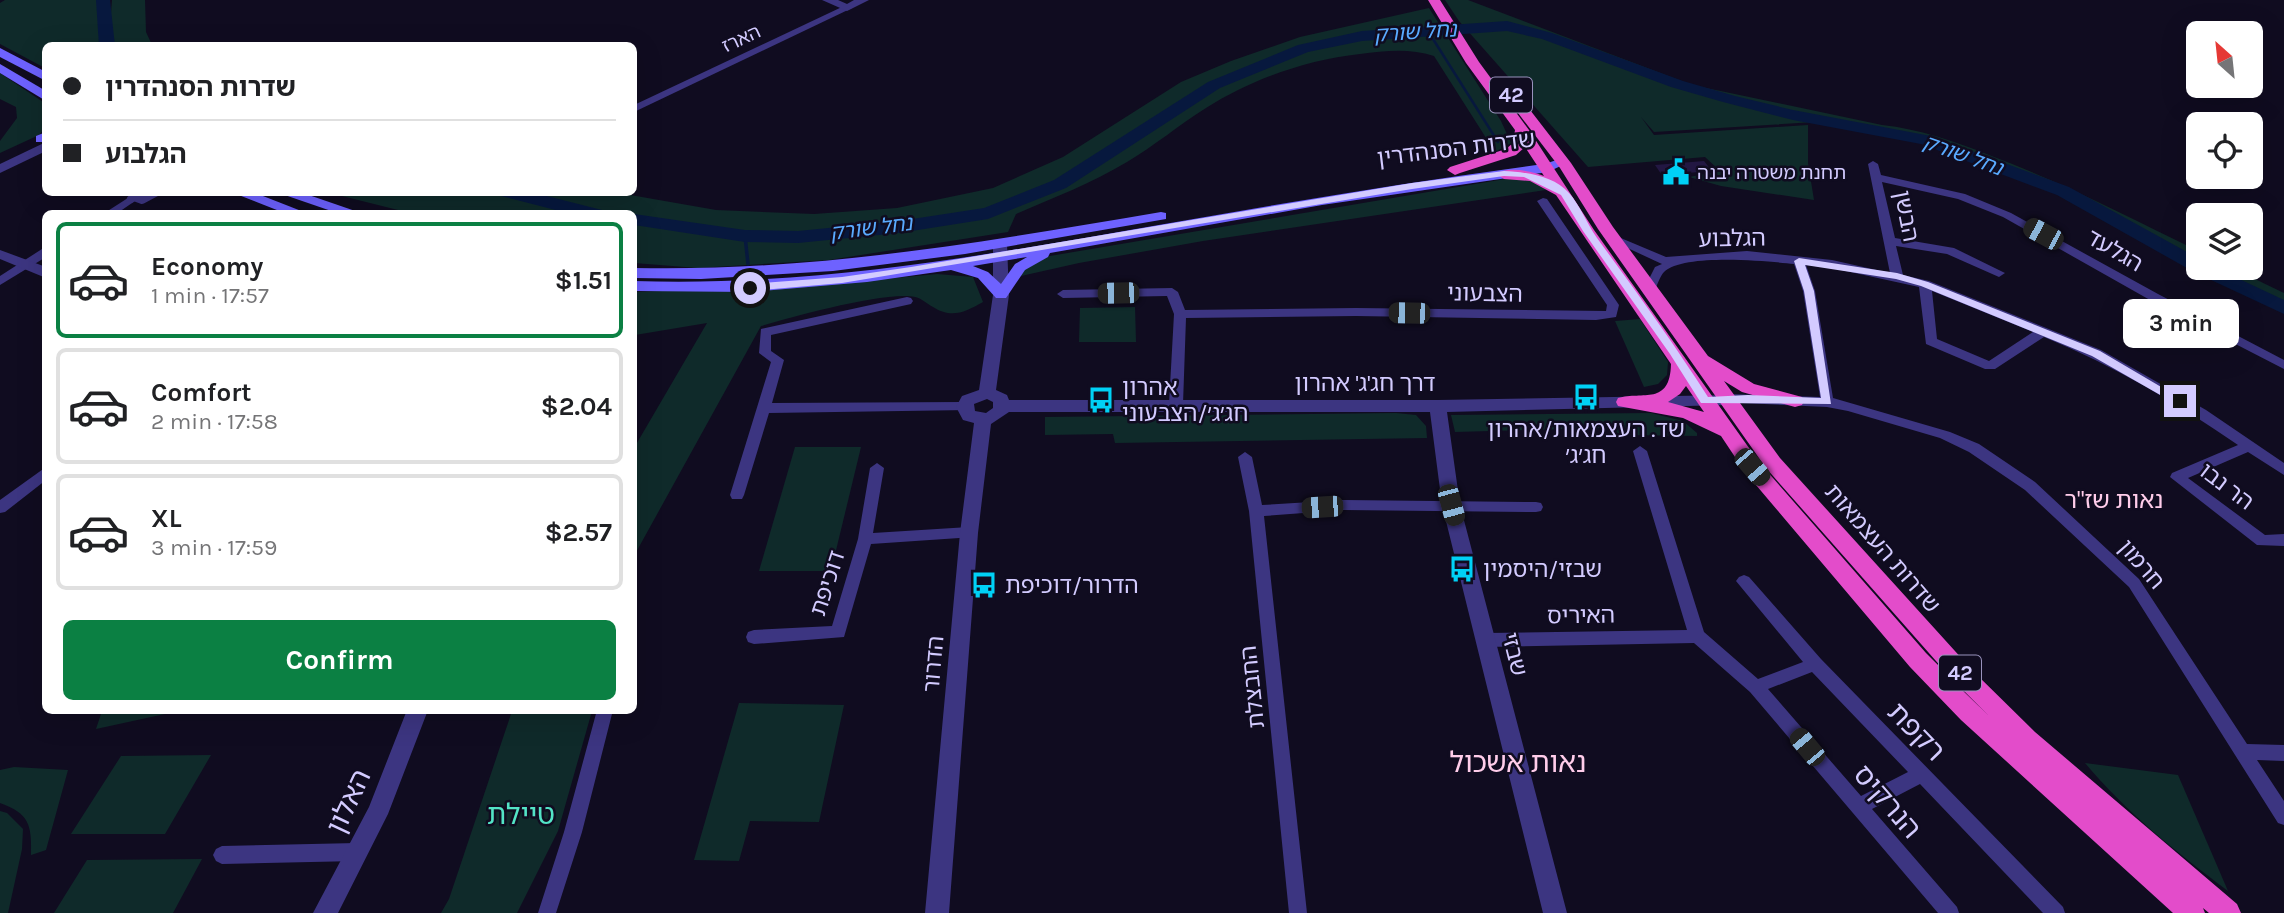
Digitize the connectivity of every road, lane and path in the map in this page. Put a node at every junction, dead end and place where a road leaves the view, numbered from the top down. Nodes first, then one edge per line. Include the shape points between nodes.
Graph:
1 (828, 0) edge
2 (863, 0) edge
3 (1434, 0) edge
4 (847, 8) junction
5 (1455, 31) junction
6 (0, 52) edge
7 (0, 68) edge
8 (42, 75) edge
9 (42, 94) edge
10 (637, 108) edge
11 (1522, 130) junction
12 (42, 143) edge
13 (42, 144) edge
14 (0, 159) edge
15 (1550, 162) junction
16 (1873, 164) dead end
17 (0, 169) edge
18 (1455, 170) junction
19 (1504, 174) junction
20 (1878, 178) junction
21 (1565, 193) junction
22 (150, 196) edge
23 (250, 196) edge
24 (296, 196) edge
25 (131, 199) joint
26 (1543, 201) dead end
27 (114, 210) edge
28 (290, 210) edge
29 (344, 210) edge
30 (1612, 237) junction
31 (1890, 241) junction
32 (1083, 242) junction
33 (1000, 250) junction
34 (0, 254) edge
35 (42, 254) edge
36 (1677, 261) junction
37 (1799, 261) junction
38 (24, 265) junction
39 (911, 270) junction
40 (42, 272) edge
41 (637, 272) edge
42 (1998, 273) dead end
43 (1897, 276) junction
44 (0, 281) edge
45 (1925, 284) junction
46 (637, 286) edge
47 (1650, 289) junction
48 (1063, 294) dead end
49 (1001, 295) junction
50 (907, 301) dead end
51 (1180, 314) junction
52 (2044, 331) junction
53 (1690, 343) junction
54 (1681, 362) junction
55 (2284, 365) edge
56 (987, 393) junction
57 (1727, 399) junction
58 (1705, 401) junction
59 (1796, 401) junction
60 (1625, 402) junction
61 (1646, 402) junction
62 (1828, 402) junction
63 (1176, 404) junction
64 (1003, 406) junction
65 (1438, 406) junction
66 (964, 407) junction
67 (763, 408) junction
68 (983, 420) junction
69 (1728, 437) junction
70 (2250, 446) junction
71 (1640, 451) dead end
72 (1245, 457) dead end
73 (877, 468) dead end
74 (2284, 470) edge
75 (42, 475) edge
76 (737, 495) dead end
77 (1451, 505) junction
78 (1536, 507) dead end
79 (0, 508) edge
80 (1256, 511) junction
81 (969, 533) junction
82 (865, 539) junction
83 (2284, 540) edge
84 (1744, 581) dead end
85 (1697, 636) junction
86 (754, 637) dead end
87 (1486, 640) junction
88 (1815, 664) junction
89 (1756, 687) junction
90 (417, 714) edge
91 (604, 714) edge
92 (2244, 752) junction
93 (2284, 753) edge
94 (1922, 774) junction
95 (1858, 807) junction
96 (2284, 817) edge
97 (358, 852) junction
98 (222, 855) dead end
99 (325, 913) edge
100 (547, 913) edge
101 (937, 913) edge
102 (1298, 913) edge
103 (1555, 913) edge
104 (1950, 913) edge
105 (2056, 913) edge
106 (2192, 913) edge
107 (2228, 913) edge

1 - 4 street
2 - 4 street, הארז
3 - 5 highway, 42
4 - 10 street, הארז
5 - 11 highway, 42
5 - 15 highway, 42 via 1480,56
6 - 8 main road
7 - 9 main road
11 - 15 highway, 42
11 - 18 highway via 1520,144 1511,152
12 - 14 street
13 - 17 street
15 - 18 main road, שדרות הסנהדרין
15 - 19 main road, שדרות הסנהדרין
15 - 21 highway, שדרות העצמאות / 42
15 - 30 highway, שדרות העצמאות / 42
16 - 20 street, הבשן
18 - 33 main road, שדרות הסנהדרין
19 - 21 highway via 1534,177
19 - 32 main road, שדרות הסנהדרין
20 - 31 street, הבשן
20 - 55 street, הגלעד via 1961,196 2007,215
21 - 54 highway, שדרות העצמאות / 42
22 - 25 street
23 - 28 main road
24 - 29 main road
25 - 27 street
26 - 51 street, הצבעוני via 1613,305 1612,314
30 - 36 street, הגלבוע via 1656,259
30 - 47 highway, שדרות העצמאות / 42
31 - 42 street via 1950,251
31 - 43 street, הבשן
32 - 33 main road, שדרות הסנהדרין
32 - 49 main road via 1027,262
33 - 39 main road, שדרות הסנהדרין
33 - 41 main road, שדרות הסנהדרין via 786,272
33 - 49 street
34 - 38 street
35 - 38 street
36 - 37 street, הגלבוע via 1747,255
36 - 47 street, הגלבוע via 1659,270
37 - 43 street, הגלבוע
37 - 62 street via 1809,291
38 - 40 street
38 - 44 street
39 - 46 main road, שדרות הסנהדרין via 770,287
39 - 49 main road via 971,270 987,277
43 - 45 street, הגלבוע
45 - 52 street, הגלבוע
45 - 52 street via 1931,341 1990,366
47 - 53 highway, שדרות העצמאות / 42
48 - 51 street via 1172,292
49 - 56 street
50 - 67 street via 765,332 765,353 778,360
51 - 63 street
52 - 70 street, הגלבוע via 2096,354
53 - 57 highway, שדרות העצמאות / 42
53 - 59 highway via 1734,381
54 - 58 highway, שדרות העצמאות / 42
54 - 61 highway via 1681,380 1672,393
56 - 64 street via 997,396
56 - 66 street via 972,397
57 - 58 street, דרך חג'ג' אהרון
57 - 59 street, חרמון
57 - 107 highway, שדרות העצמאות / 42 via 1773,463 1966,679
58 - 61 street, דרך חג'ג' אהרון
58 - 69 highway, שדרות העצמאות / 42
59 - 62 street, חרמון
60 - 61 street, דרך חג'ג' אהרון
60 - 65 street, דרך חג'ג' אהרון
60 - 69 highway via 1679,411 1709,422
62 - 92 street, חרמון via 1912,424 1974,449 2052,504 2134,583
63 - 64 street, דרך חג'ג' אהרון
63 - 65 street, דרך חג'ג' אהרון
64 - 68 street via 999,414
65 - 77 street, שבזי
66 - 67 street
66 - 68 street via 969,416
67 - 76 street
68 - 81 street, הדרור
69 - 106 highway, שדרות העצמאות / 42 via 1944,688 2007,750
70 - 74 street, הגלבוע
70 - 83 street, הר נבו via 2177,477 2262,541
71 - 85 street
72 - 80 street, החבצלת
73 - 82 street, דוכיפת
75 - 79 street
77 - 78 street
77 - 80 street
77 - 87 street, שבזי
80 - 102 street, החבצלת
81 - 82 street
81 - 101 street, הדרור
82 - 86 street, דוכיפת via 838,632
84 - 88 street, רקפת
85 - 87 street, האיריס
85 - 89 street, הנרקיס
87 - 103 street, שבזי
88 - 89 street
88 - 94 street, רקפת
89 - 95 street, הנרקיס
90 - 97 street, האלון
91 - 100 street
92 - 93 street
92 - 96 street, חרמון
94 - 95 street
94 - 105 street, רקפת
95 - 104 street, הנרקיס
97 - 98 street
97 - 99 street, האלון

